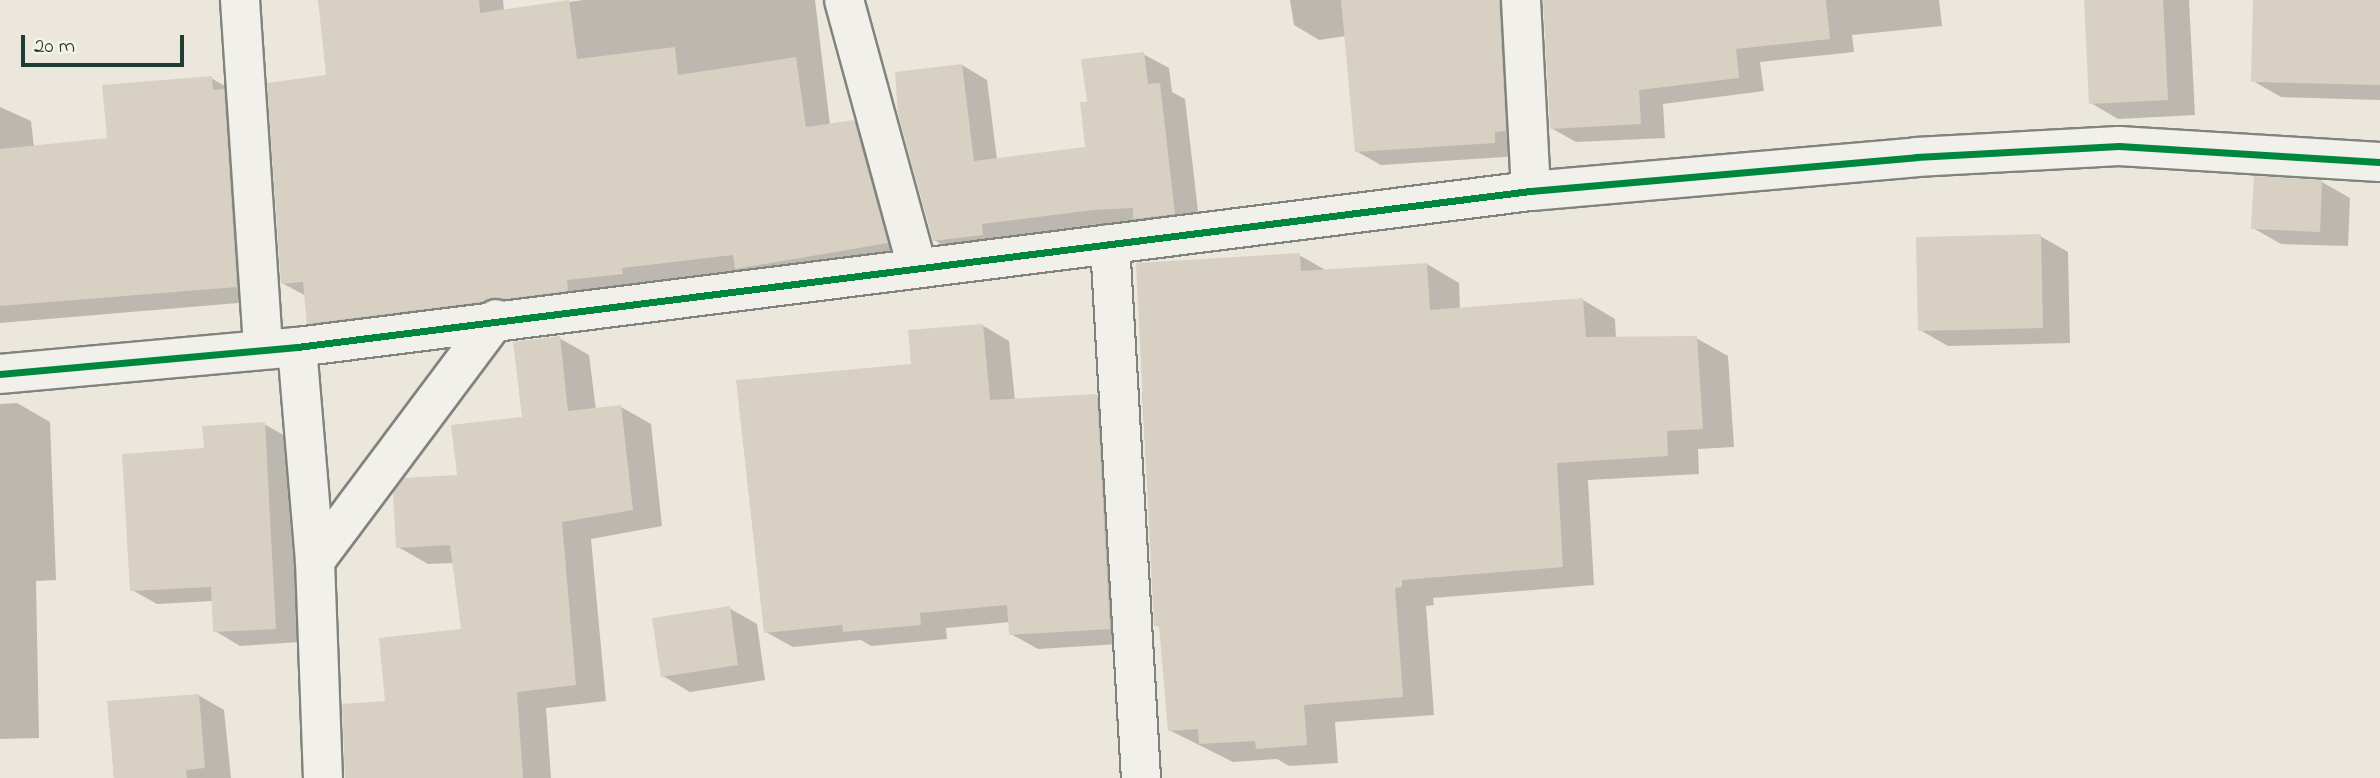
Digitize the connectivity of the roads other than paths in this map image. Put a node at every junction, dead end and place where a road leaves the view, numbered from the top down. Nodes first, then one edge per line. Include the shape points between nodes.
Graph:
1 (240, 0) edge
2 (844, 0) edge
3 (1521, 0) edge
4 (2380, 162) edge
5 (1531, 191) junction
6 (1110, 244) junction
7 (917, 267) junction
8 (496, 319) junction
9 (280, 347) junction
10 (0, 374) edge
11 (315, 561) junction
12 (323, 778) edge
13 (1141, 778) edge

1 - 9 street
2 - 7 street
3 - 5 street
4 - 5 street via 2119,146 1916,157
5 - 6 street
6 - 7 street
6 - 13 street
7 - 8 street
8 - 9 street
8 - 11 street
9 - 10 street
9 - 11 street
11 - 12 street

